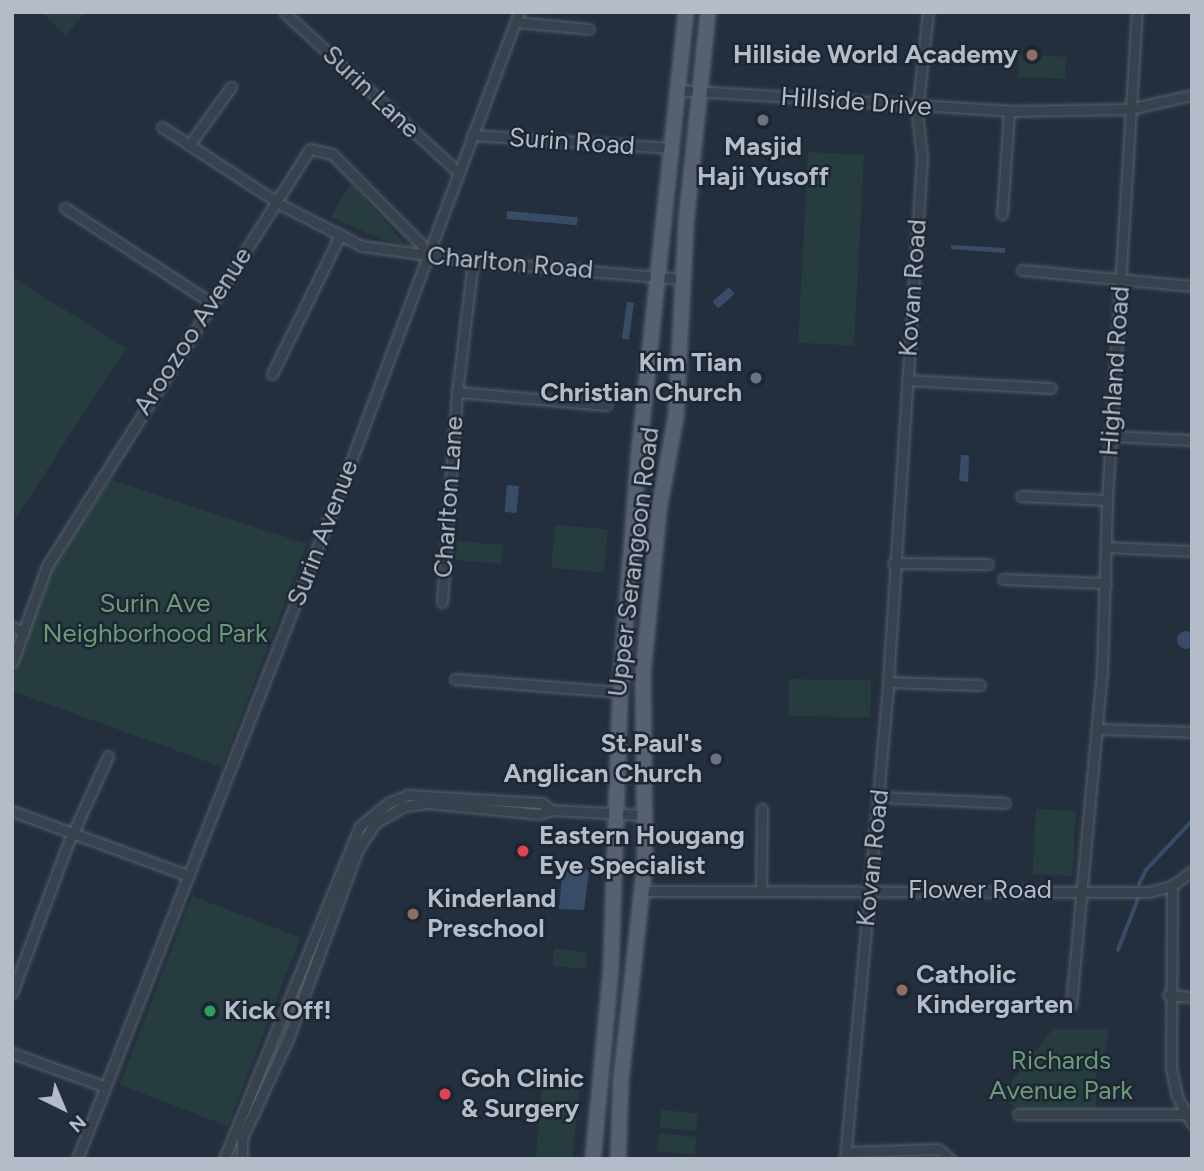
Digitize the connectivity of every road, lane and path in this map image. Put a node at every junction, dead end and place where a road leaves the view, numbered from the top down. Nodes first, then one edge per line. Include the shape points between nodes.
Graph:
1 (284, 12) edge
2 (687, 12) edge
3 (708, 12) edge
4 (928, 12) edge
5 (1138, 12) edge
6 (517, 17) edge
7 (589, 29) dead end
8 (231, 87) dead end
9 (678, 90) junction
10 (703, 92) junction
11 (1192, 95) edge
12 (918, 107) junction
13 (1129, 109) junction
14 (1009, 111) junction
15 (162, 127) dead end
16 (472, 135) junction
17 (189, 145) junction
18 (671, 148) junction
19 (458, 172) junction
20 (276, 202) junction
21 (65, 208) dead end
22 (1002, 214) dead end
23 (340, 235) junction
24 (427, 256) junction
25 (472, 261) junction
26 (1022, 270) dead end
27 (655, 276) junction
28 (682, 279) junction
29 (1120, 281) junction
30 (1192, 286) edge
31 (212, 303) junction
32 (272, 374) dead end
33 (907, 380) junction
34 (1051, 388) dead end
35 (457, 392) junction
36 (606, 405) dead end
37 (1110, 436) junction
38 (1192, 440) edge
39 (1021, 496) dead end
40 (1107, 500) junction
41 (1106, 547) junction
42 (1192, 551) edge
43 (893, 563) junction
44 (988, 564) dead end
45 (1003, 579) dead end
46 (1106, 583) junction
47 (442, 602) dead end
48 (12, 627) edge
49 (24, 632) junction
50 (12, 663) edge
51 (455, 679) dead end
52 (888, 682) junction
53 (980, 685) dead end
54 (620, 692) junction
55 (1098, 729) junction
56 (1192, 732) edge
57 (108, 756) dead end
58 (880, 797) junction
59 (1005, 803) dead end
60 (762, 809) dead end
61 (551, 810) junction
62 (12, 811) edge
63 (616, 814) junction
64 (645, 815) junction
65 (74, 834) junction
66 (1192, 871) edge
67 (187, 875) junction
68 (1172, 886) junction
69 (761, 890) junction
70 (1083, 890) junction
71 (644, 891) junction
72 (871, 891) junction
73 (12, 993) edge
74 (1168, 995) junction
75 (1192, 998) edge
76 (1071, 1005) dead end
77 (12, 1053) edge
78 (103, 1086) junction
79 (1018, 1114) dead end
80 (1184, 1114) junction
81 (1192, 1124) edge
82 (846, 1155) edge
83 (949, 1156) edge
84 (77, 1159) edge
85 (224, 1159) edge
86 (242, 1159) edge
87 (593, 1159) edge
88 (618, 1159) edge

1 - 19 street, Surin Lane
2 - 9 main road, Upper Serangoon Road
3 - 10 main road, Upper Serangoon Road
4 - 12 street, Kovan Road
5 - 13 street, Highland Road
6 - 7 street, Surin Avenue
6 - 16 street, Surin Avenue
8 - 17 street
9 - 10 street, Hillside Drive
9 - 18 main road, Upper Serangoon Road
10 - 12 street, Hillside Drive
10 - 28 main road, Upper Serangoon Road
11 - 13 street, Hillside Drive
12 - 14 street, Hillside Drive
12 - 33 street, Kovan Road via 922,158
13 - 14 street, Hillside Drive
13 - 29 street, Highland Road
14 - 22 street
15 - 17 street, Charlton Road
16 - 18 street, Surin Road
16 - 19 street, Surin Avenue
17 - 20 street, Charlton Road
18 - 27 main road, Upper Serangoon Road
19 - 24 street, Surin Avenue
20 - 23 street, Charlton Road
20 - 24 street, Aroozoo Avenue via 310,149 323,149 403,226
20 - 31 street, Aroozoo Avenue
21 - 31 street
23 - 24 street, Charlton Road via 373,248
23 - 32 street
24 - 25 street, Charlton Road
24 - 67 street, Surin Avenue
25 - 27 street, Charlton Road
25 - 35 street, Charlton Lane
26 - 29 street
27 - 28 street, Charlton Road
27 - 54 main road, Upper Serangoon Road
28 - 64 main road, Upper Serangoon Road via 676,416 659,509 643,673
29 - 30 street
29 - 37 street, Highland Road
31 - 49 street, Aroozoo Avenue via 47,566
33 - 34 street
33 - 43 street, Kovan Road
35 - 36 street, Charlton Lane
35 - 47 street, Charlton Lane
37 - 38 street
37 - 40 street, Highland Road
39 - 40 street
40 - 41 street, Highland Road
41 - 42 street
41 - 46 street, Highland Road
43 - 44 street
43 - 52 street, Kovan Road
45 - 46 street
46 - 55 street, Highland Road
48 - 49 street
49 - 50 street, Aroozoo Avenue
51 - 54 street
52 - 53 street
52 - 58 street, Kovan Road
54 - 63 main road, Upper Serangoon Road
55 - 56 street
55 - 70 street, Highland Road
57 - 65 street
58 - 59 street
58 - 72 street, Kovan Road
60 - 69 street
61 - 63 street
61 - 85 street via 542,803 408,795 388,803 360,826
61 - 86 street via 539,814 417,804 391,811 375,823 356,851 288,1038 242,1138
62 - 65 street
63 - 64 street
63 - 87 main road, Upper Serangoon Road via 611,968
64 - 71 main road, Upper Serangoon Road
65 - 67 street
65 - 73 street
66 - 68 street, Flower Road
67 - 78 street, Surin Avenue
68 - 70 street, Flower Road via 1149,892
68 - 74 street
69 - 71 street, Flower Road
69 - 72 street, Flower Road
70 - 72 street, Flower Road
70 - 76 street, Highland Road
71 - 88 main road, Upper Serangoon Road via 621,1079
72 - 82 street, Kovan Road
74 - 75 street
74 - 80 street via 1172,1083
77 - 78 street
78 - 84 street, Surin Avenue
79 - 80 street
80 - 81 street
82 - 83 street, Kovan Road via 939,1149

